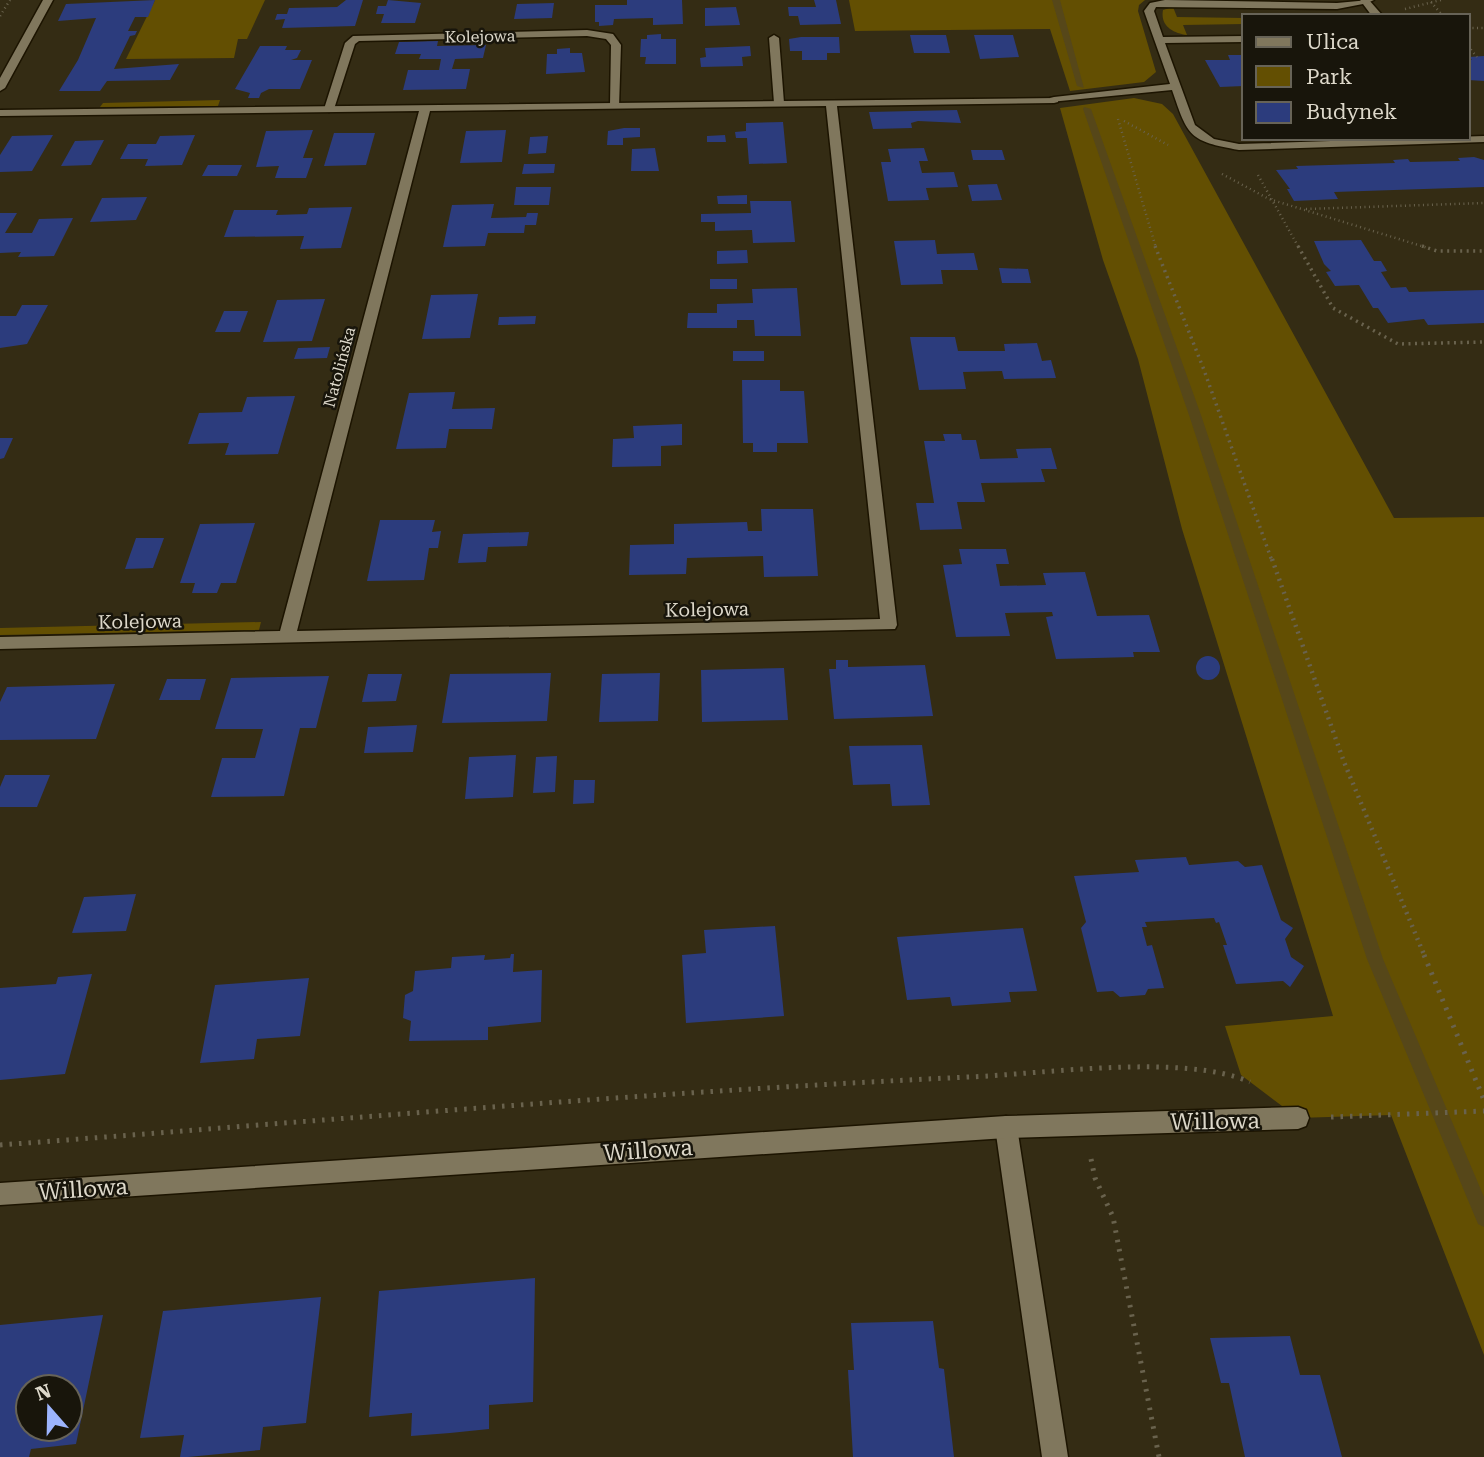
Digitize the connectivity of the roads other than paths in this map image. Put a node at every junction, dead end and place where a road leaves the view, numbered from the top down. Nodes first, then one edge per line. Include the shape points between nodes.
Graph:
1 (48, 0) edge
2 (1367, 1) edge
3 (774, 38) dead end
4 (1242, 39) edge
5 (1160, 40) junction
6 (1174, 87) junction
7 (0, 88) edge
8 (779, 103) junction
9 (831, 103) junction
10 (615, 105) junction
11 (426, 107) junction
12 (328, 109) junction
13 (0, 113) edge
14 (1441, 140) edge
15 (287, 637) junction
16 (0, 643) edge
17 (1298, 1118) road end
18 (1006, 1127) junction
19 (0, 1194) edge
20 (1055, 1457) edge

1 - 7 street
2 - 5 street via 1337,6 1158,4 1149,11
3 - 8 street
4 - 5 street
5 - 6 street
6 - 9 street via 1054,100
6 - 14 street via 1195,133 1224,145
8 - 9 street
8 - 10 street
9 - 15 street, Kolejowa via 889,625
10 - 11 street
10 - 12 street, Kolejowa via 616,45 610,36 587,33 357,38 350,43
11 - 12 street
11 - 15 street, Natolińska
12 - 13 street
15 - 16 street, Kolejowa
17 - 18 street, Willowa
18 - 19 street, Willowa
18 - 20 street

